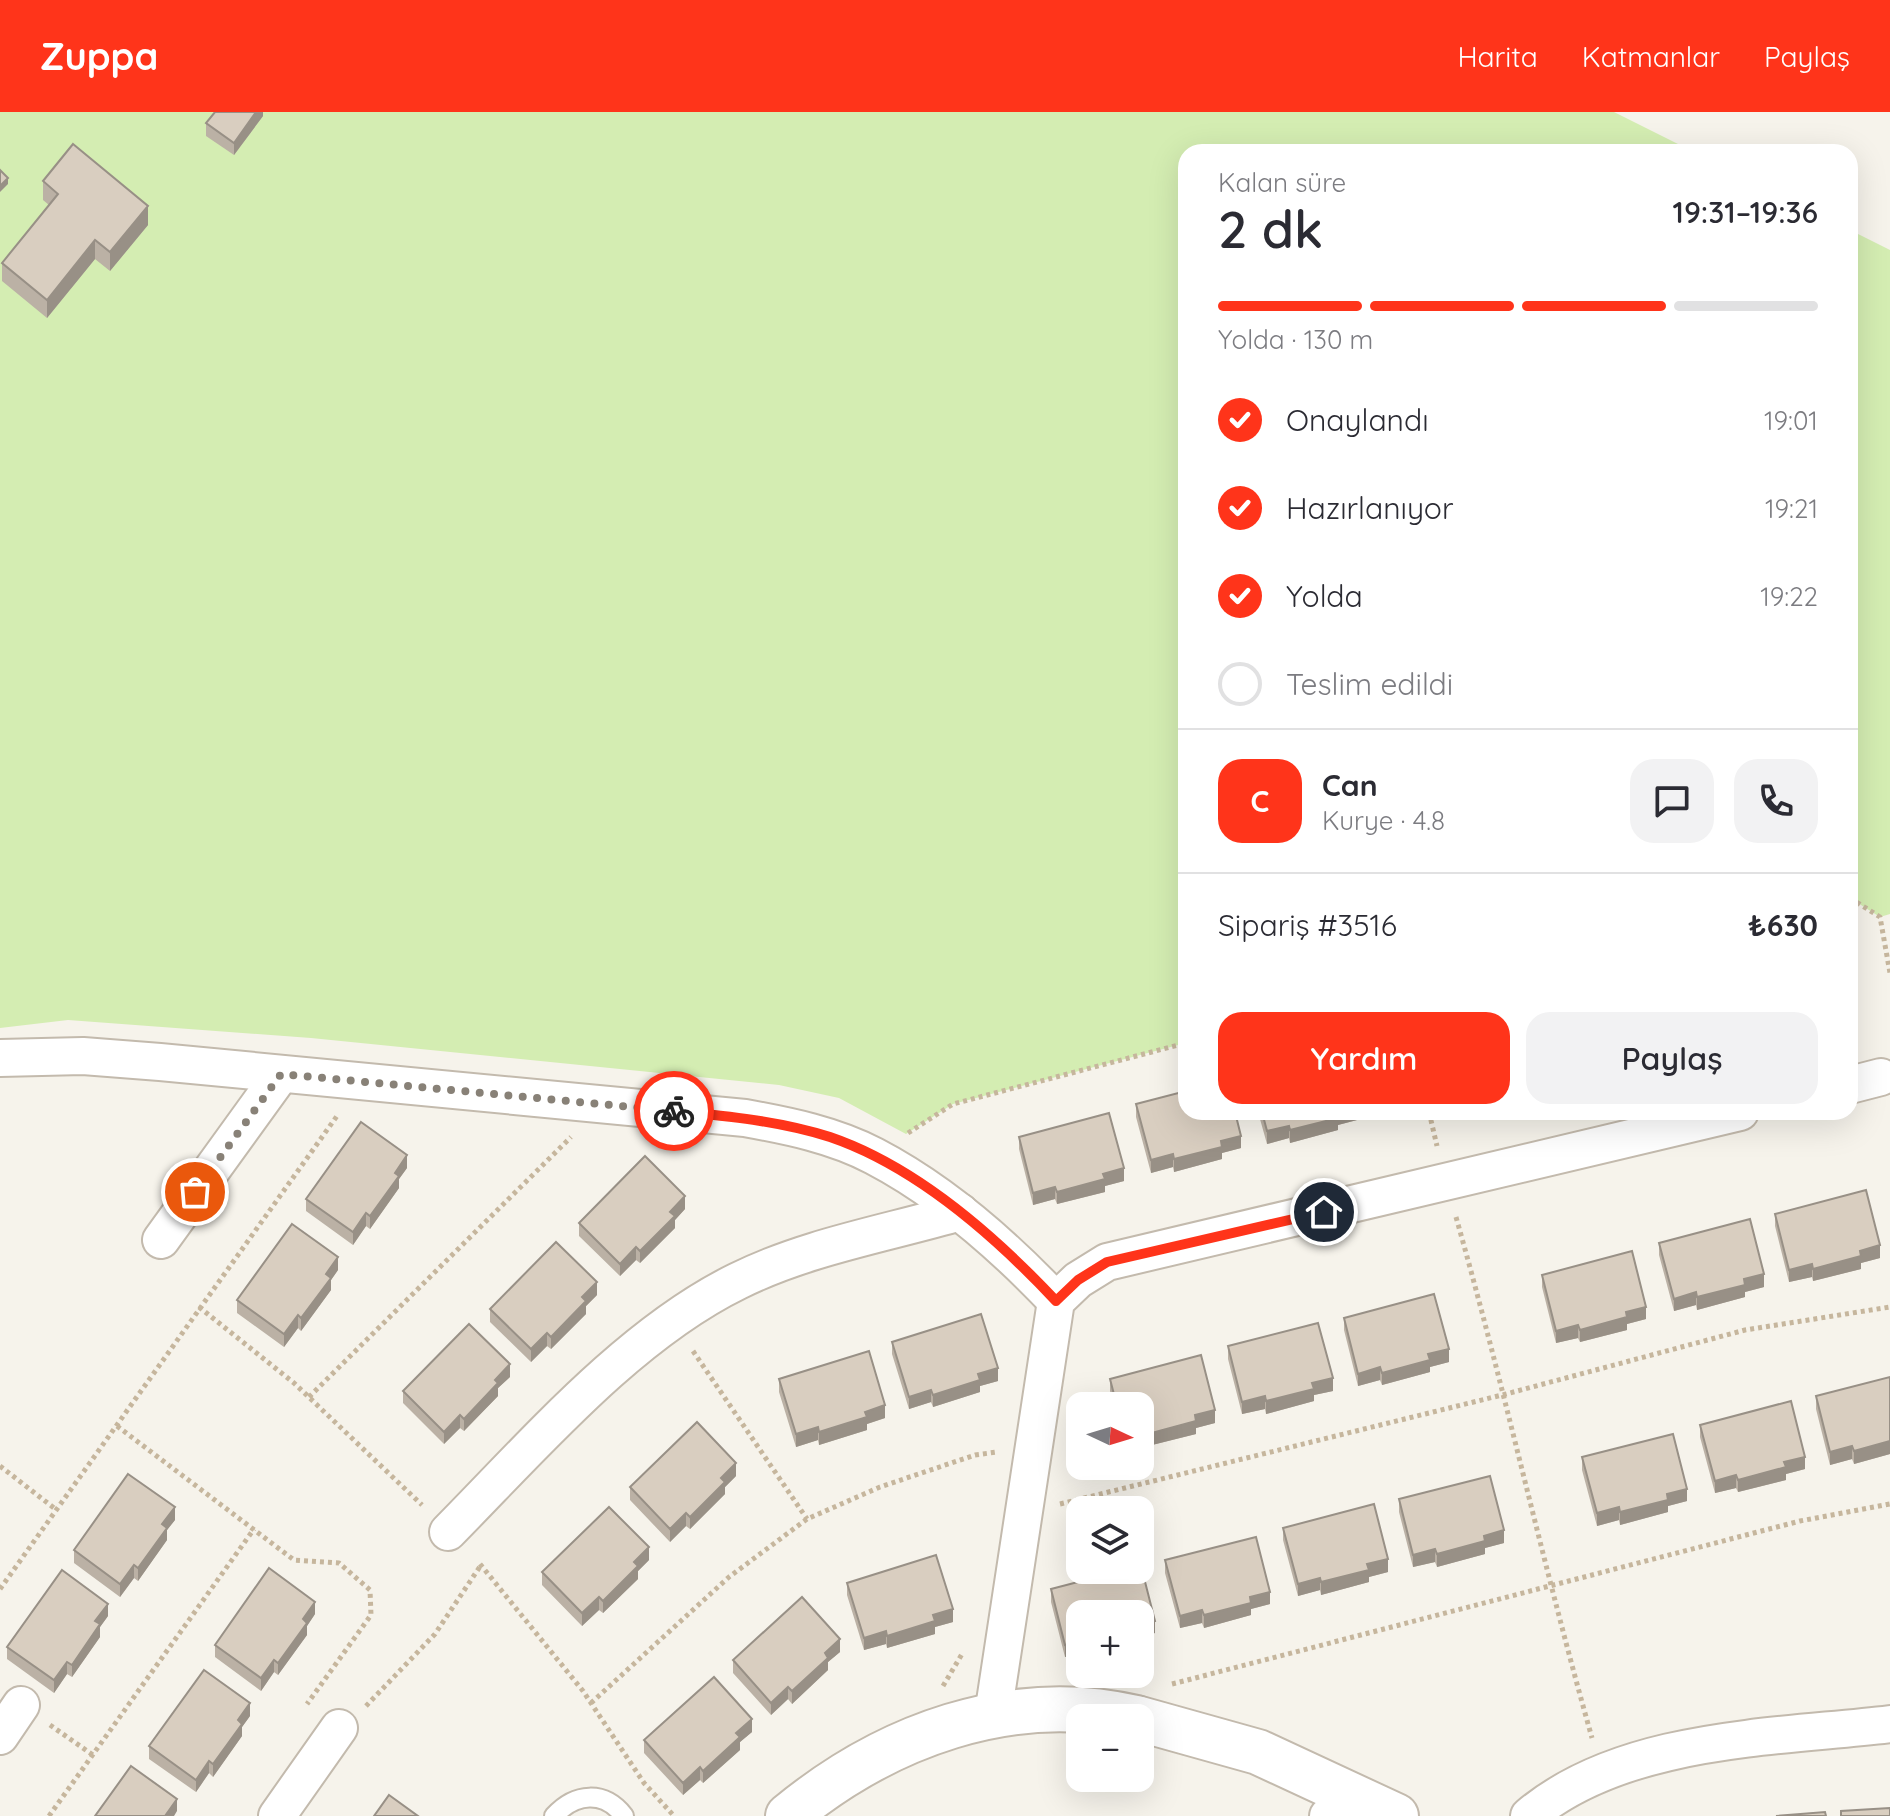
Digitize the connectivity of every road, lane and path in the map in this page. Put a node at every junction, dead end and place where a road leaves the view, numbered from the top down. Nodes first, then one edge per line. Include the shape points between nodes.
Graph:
1 (1858, 903) edge
2 (1890, 973) edge
3 (1178, 1045) edge
4 (0, 1058) edge
5 (281, 1074) junction
6 (345, 1105) dead end
7 (1707, 1120) edge
8 (579, 1127) dead end
9 (874, 1156) junction
10 (1447, 1184) junction
11 (960, 1212) junction
12 (161, 1240) dead end
13 (1056, 1301) junction
14 (1890, 1307) edge
15 (672, 1320) junction
16 (1506, 1394) junction
17 (309, 1397) dead end
18 (117, 1426) junction
19 (1010, 1450) dead end
20 (0, 1466) edge
21 (1890, 1504) edge
22 (54, 1508) junction
23 (1024, 1513) junction
24 (807, 1519) junction
25 (254, 1529) junction
26 (448, 1532) dead end
27 (481, 1565) dead end
28 (1549, 1584) junction
29 (0, 1589) edge
30 (964, 1649) dead end
31 (937, 1693) dead end
32 (591, 1703) dead end
33 (1148, 1704) edge
34 (21, 1705) dead end
35 (1066, 1710) edge
36 (993, 1715) junction
37 (1154, 1723) edge
38 (1890, 1724) edge
39 (339, 1728) junction
40 (0, 1736) edge
41 (1601, 1773) junction
42 (1361, 1810) edge
43 (49, 1816) edge
44 (277, 1816) edge
45 (554, 1816) edge
46 (624, 1816) edge
47 (788, 1816) edge
48 (1529, 1816) edge

1 - 2 path via 1880,917
3 - 9 path via 953,1104
4 - 5 street via 83,1056
5 - 9 street via 745,1118 831,1138
5 - 12 street
6 - 18 path
7 - 10 street
8 - 17 path
9 - 11 street
10 - 13 street via 1107,1262
10 - 16 path
11 - 13 street
11 - 15 street via 741,1279
13 - 23 street
14 - 16 path via 1745,1330
15 - 24 path
15 - 26 street via 633,1351
16 - 23 path
16 - 28 path
18 - 22 path
18 - 25 path
19 - 24 path via 975,1455 880,1487
20 - 22 path
21 - 28 path via 1800,1521
22 - 29 path
23 - 36 street
24 - 32 path via 729,1577
25 - 39 path via 294,1560 339,1563 370,1590 371,1615 307,1704
25 - 43 path
27 - 39 path via 435,1634 401,1673
28 - 33 path via 1200,1674 1167,1686
28 - 41 path
30 - 31 path
34 - 40 street
35 - 36 street
36 - 47 street via 950,1724 862,1763
37 - 42 street via 1258,1752
38 - 41 street via 1688,1748
39 - 44 street
41 - 48 street
45 - 46 lane via 578,1797 597,1797

